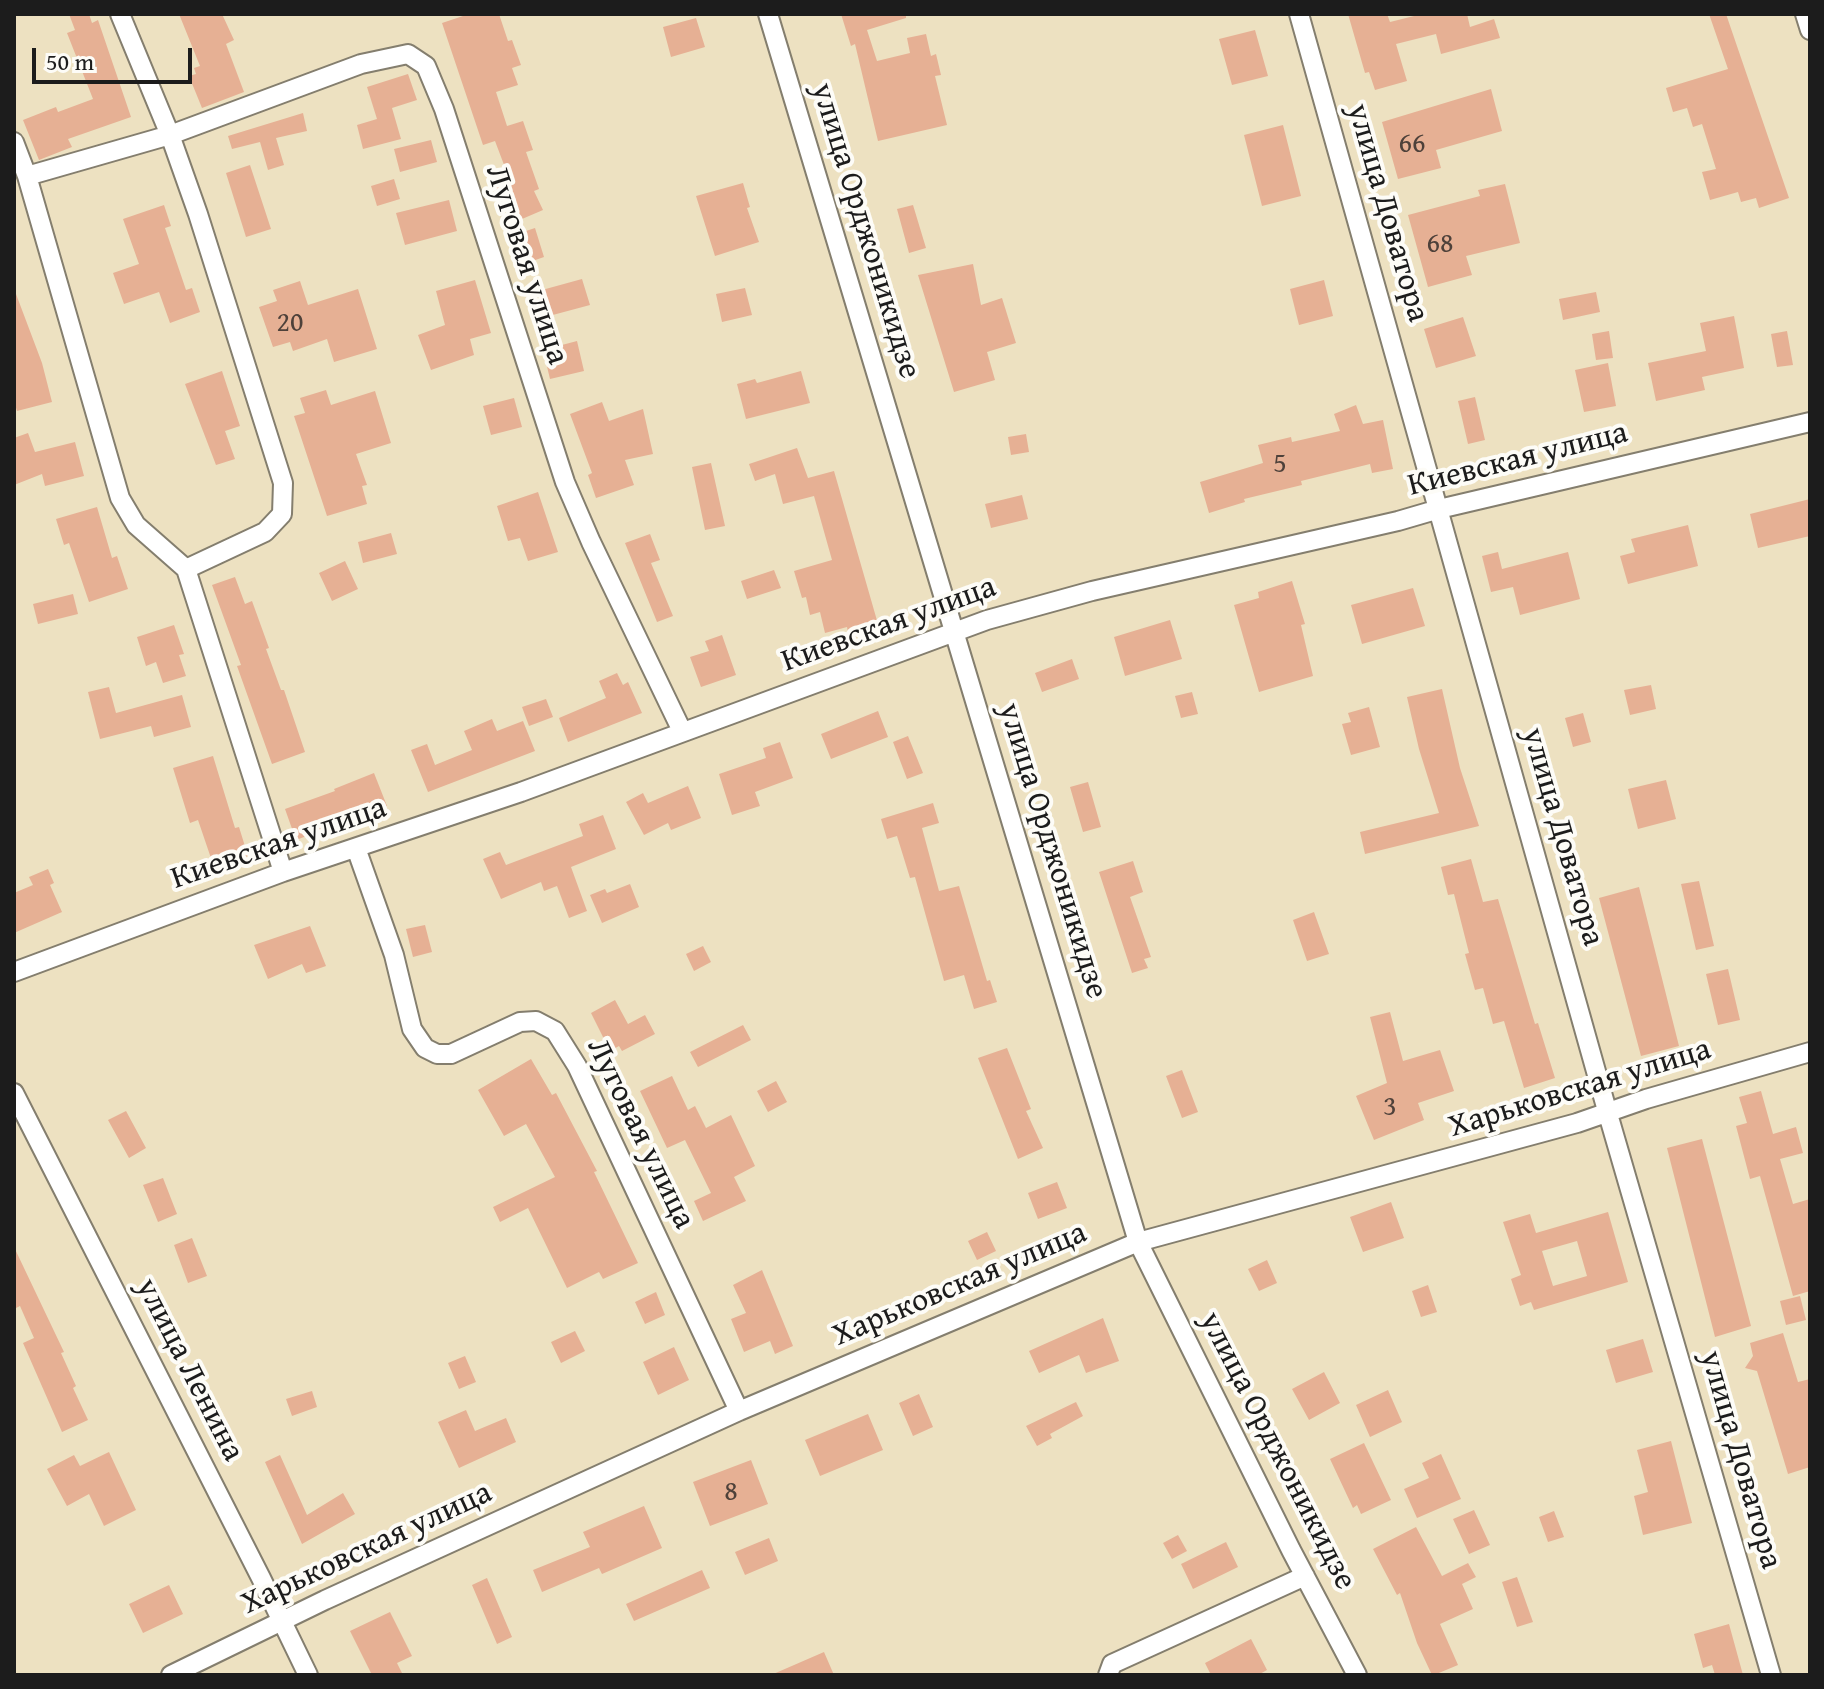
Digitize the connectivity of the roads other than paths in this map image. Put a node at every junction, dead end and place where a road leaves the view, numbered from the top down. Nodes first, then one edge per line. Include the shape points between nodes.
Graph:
1 (120, 14) edge
2 (768, 14) edge
3 (1299, 14) edge
4 (1805, 14) edge
5 (1810, 30) edge
6 (170, 135) junction
7 (14, 142) edge
8 (27, 176) junction
9 (1810, 422) edge
10 (1439, 509) junction
11 (186, 569) junction
12 (955, 632) junction
13 (682, 731) junction
14 (356, 848) junction
15 (283, 872) junction
16 (14, 972) edge
17 (1810, 1052) edge
18 (14, 1093) edge
19 (1608, 1114) junction
20 (1138, 1242) junction
21 (739, 1411) junction
22 (1305, 1576) junction
23 (282, 1620) junction
24 (171, 1675) edge
25 (308, 1675) edge
26 (1108, 1675) edge
27 (1357, 1675) edge
28 (1771, 1675) edge

1 - 6 street
2 - 12 street, улица Орджоникидзе
3 - 10 street, улица Доватора
4 - 5 street
6 - 8 street, Луговая улица
6 - 11 street via 283,483 282,514 265,532
6 - 13 street, Луговая улица via 361,64 408,54 426,66 565,482
7 - 8 street
8 - 11 street via 120,498 136,525
9 - 10 street, Киевская улица
10 - 12 street, Киевская улица via 1039,604
10 - 19 street, улица Доватора
11 - 15 street
12 - 13 street, Киевская улица
12 - 20 street, улица Орджоникидзе
13 - 14 street, Киевская улица
14 - 15 street, Киевская улица
14 - 21 street, Луговая улица via 394,955 412,1029 425,1048 451,1054 520,1022 536,1021 555,1031 577,1066
15 - 16 street, Киевская улица
17 - 19 street, Харьковская улица
18 - 23 street, улица Ленина
19 - 20 street, Харьковская улица
19 - 28 street, улица Доватора
20 - 21 street, Харьковская улица
20 - 22 street, улица Орджоникидзе
21 - 23 street, Харьковская улица
22 - 26 street via 1112,1664
22 - 27 street, улица Орджоникидзе
23 - 24 street, Харьковская улица
23 - 25 street, улица Ленина

